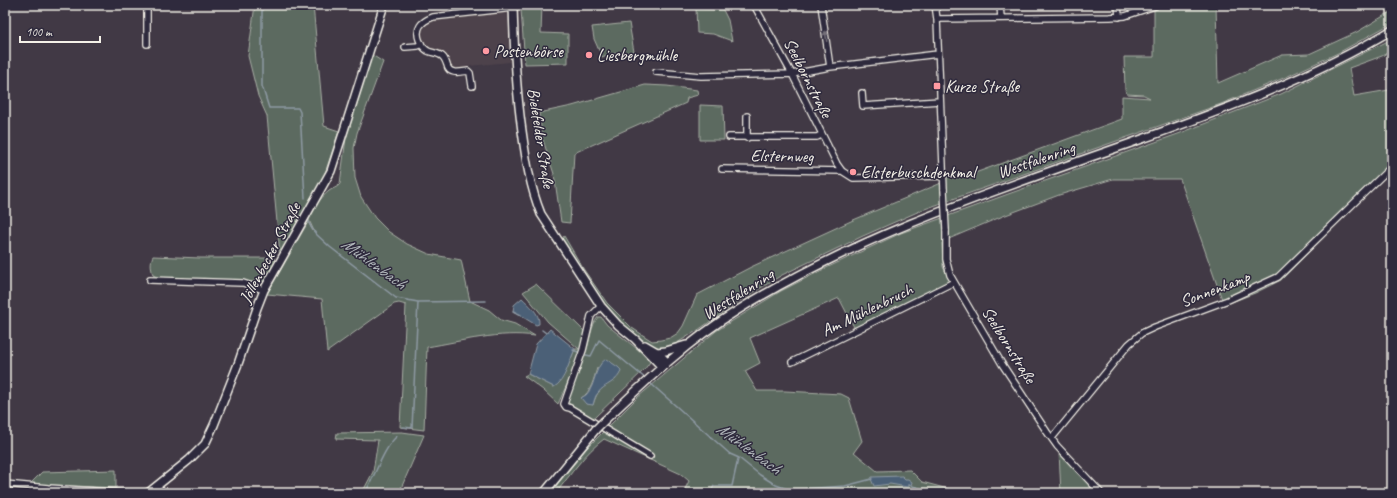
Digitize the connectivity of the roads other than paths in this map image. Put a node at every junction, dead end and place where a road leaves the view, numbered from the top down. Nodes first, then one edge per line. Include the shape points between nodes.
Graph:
1 (147, 5) edge
2 (384, 5) edge
3 (754, 5) edge
4 (821, 5) edge
5 (935, 5) edge
6 (1000, 5) edge
7 (1118, 5) edge
8 (513, 6) edge
9 (1155, 6) dead end
10 (1119, 16) junction
11 (1001, 18) junction
12 (937, 19) junction
13 (1392, 30) edge
14 (147, 44) dead end
15 (420, 44) junction
16 (405, 47) dead end
17 (938, 54) junction
18 (830, 67) junction
19 (656, 72) dead end
20 (792, 74) junction
21 (472, 86) dead end
22 (862, 93) dead end
23 (940, 100) junction
24 (747, 116) dead end
25 (821, 135) junction
26 (729, 138) dead end
27 (748, 138) junction
28 (1392, 166) edge
29 (722, 169) dead end
30 (842, 171) junction
31 (943, 176) junction
32 (150, 280) dead end
33 (954, 282) junction
34 (264, 290) junction
35 (600, 306) junction
36 (634, 339) junction
37 (690, 344) junction
38 (657, 352) junction
39 (792, 362) dead end
40 (664, 364) junction
41 (1052, 438) junction
42 (650, 456) dead end
43 (5, 484) edge
44 (127, 493) edge
45 (148, 493) edge
46 (544, 493) edge
47 (1102, 493) edge

1 - 14 street
2 - 34 main road, Jöllenbecker Straße via 331,171
3 - 20 street, Seelbornstraße
18 -> 4 street
5 - 12 street, Seelbornstraße
6 - 11 street
7 - 10 street
8 - 15 street via 433,17 420,27
8 - 35 main road, Bielefelder Straße via 519,112 535,199 541,214
9 - 10 street
10 - 11 street
11 - 12 street
12 - 17 street, Seelbornstraße
13 - 37 main road, Westfalenring via 1314,71 1250,99 892,230 783,283 737,310
15 - 16 street
15 - 21 street via 443,57 450,71 468,71
17 - 18 street
17 - 23 street, Seelbornstraße
18 - 20 street
19 - 20 street via 701,76
20 - 25 street, Seelbornstraße
22 - 23 street via 863,106
23 - 31 street, Seelbornstraße
24 - 27 street
25 - 27 street
25 - 30 street, Seelbornstraße
26 - 27 street
28 - 41 street, Sonnenkamp via 1278,277 1228,300 1142,333 1124,349
29 - 30 street, Elsternweg
30 - 31 street via 853,178
31 - 33 street, Seelbornstraße, bridge via 946,259
32 - 34 street via 243,284
33 - 39 street, Am Mühlenbruch
33 - 41 street, Seelbornstraße via 1002,364
34 - 45 main road, Jöllenbecker Straße via 238,364 205,444
35 - 36 main road, Bielefelder Straße
35 - 42 street via 591,316 583,350 564,404
36 - 38 main road, Bielefelder Straße
36 - 40 main road, Bielefelder Straße
37 - 38 main road
37 - 40 main road, Westfalenring
38 - 40 main road, Bielefelder Straße
40 - 46 main road, bridge via 596,429
41 - 47 street, Seelbornstraße
43 - 44 street

